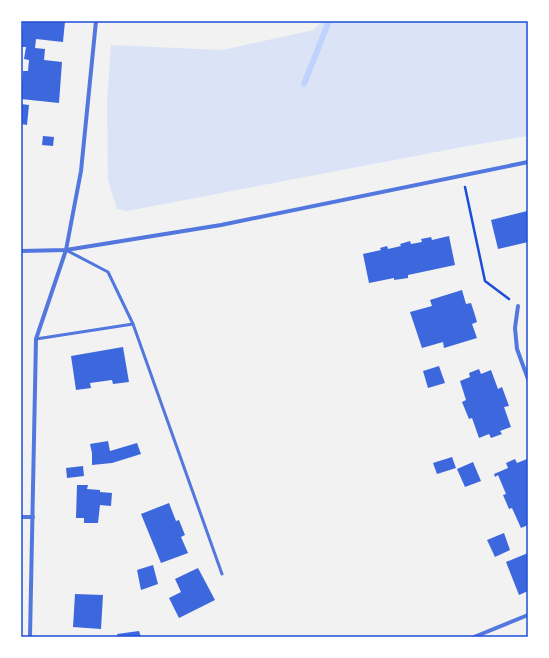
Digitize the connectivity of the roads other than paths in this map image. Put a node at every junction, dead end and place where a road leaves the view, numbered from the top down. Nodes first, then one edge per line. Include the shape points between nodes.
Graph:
1 (96, 21) edge
2 (528, 162) edge
3 (66, 250) junction
4 (21, 251) edge
5 (518, 306) road end
6 (133, 324) junction
7 (36, 339) junction
8 (528, 379) edge
9 (21, 517) edge
10 (33, 517) junction
11 (222, 574) dead end
12 (528, 615) edge
13 (30, 637) edge
14 (474, 637) edge

1 - 3 street via 81,171
2 - 3 street via 221,225
3 - 4 street
3 - 6 lane via 108,272
3 - 7 street
5 - 8 street via 515,328 517,349
6 - 7 lane
6 - 11 lane
7 - 10 street
9 - 10 street
10 - 13 street
12 - 14 street

